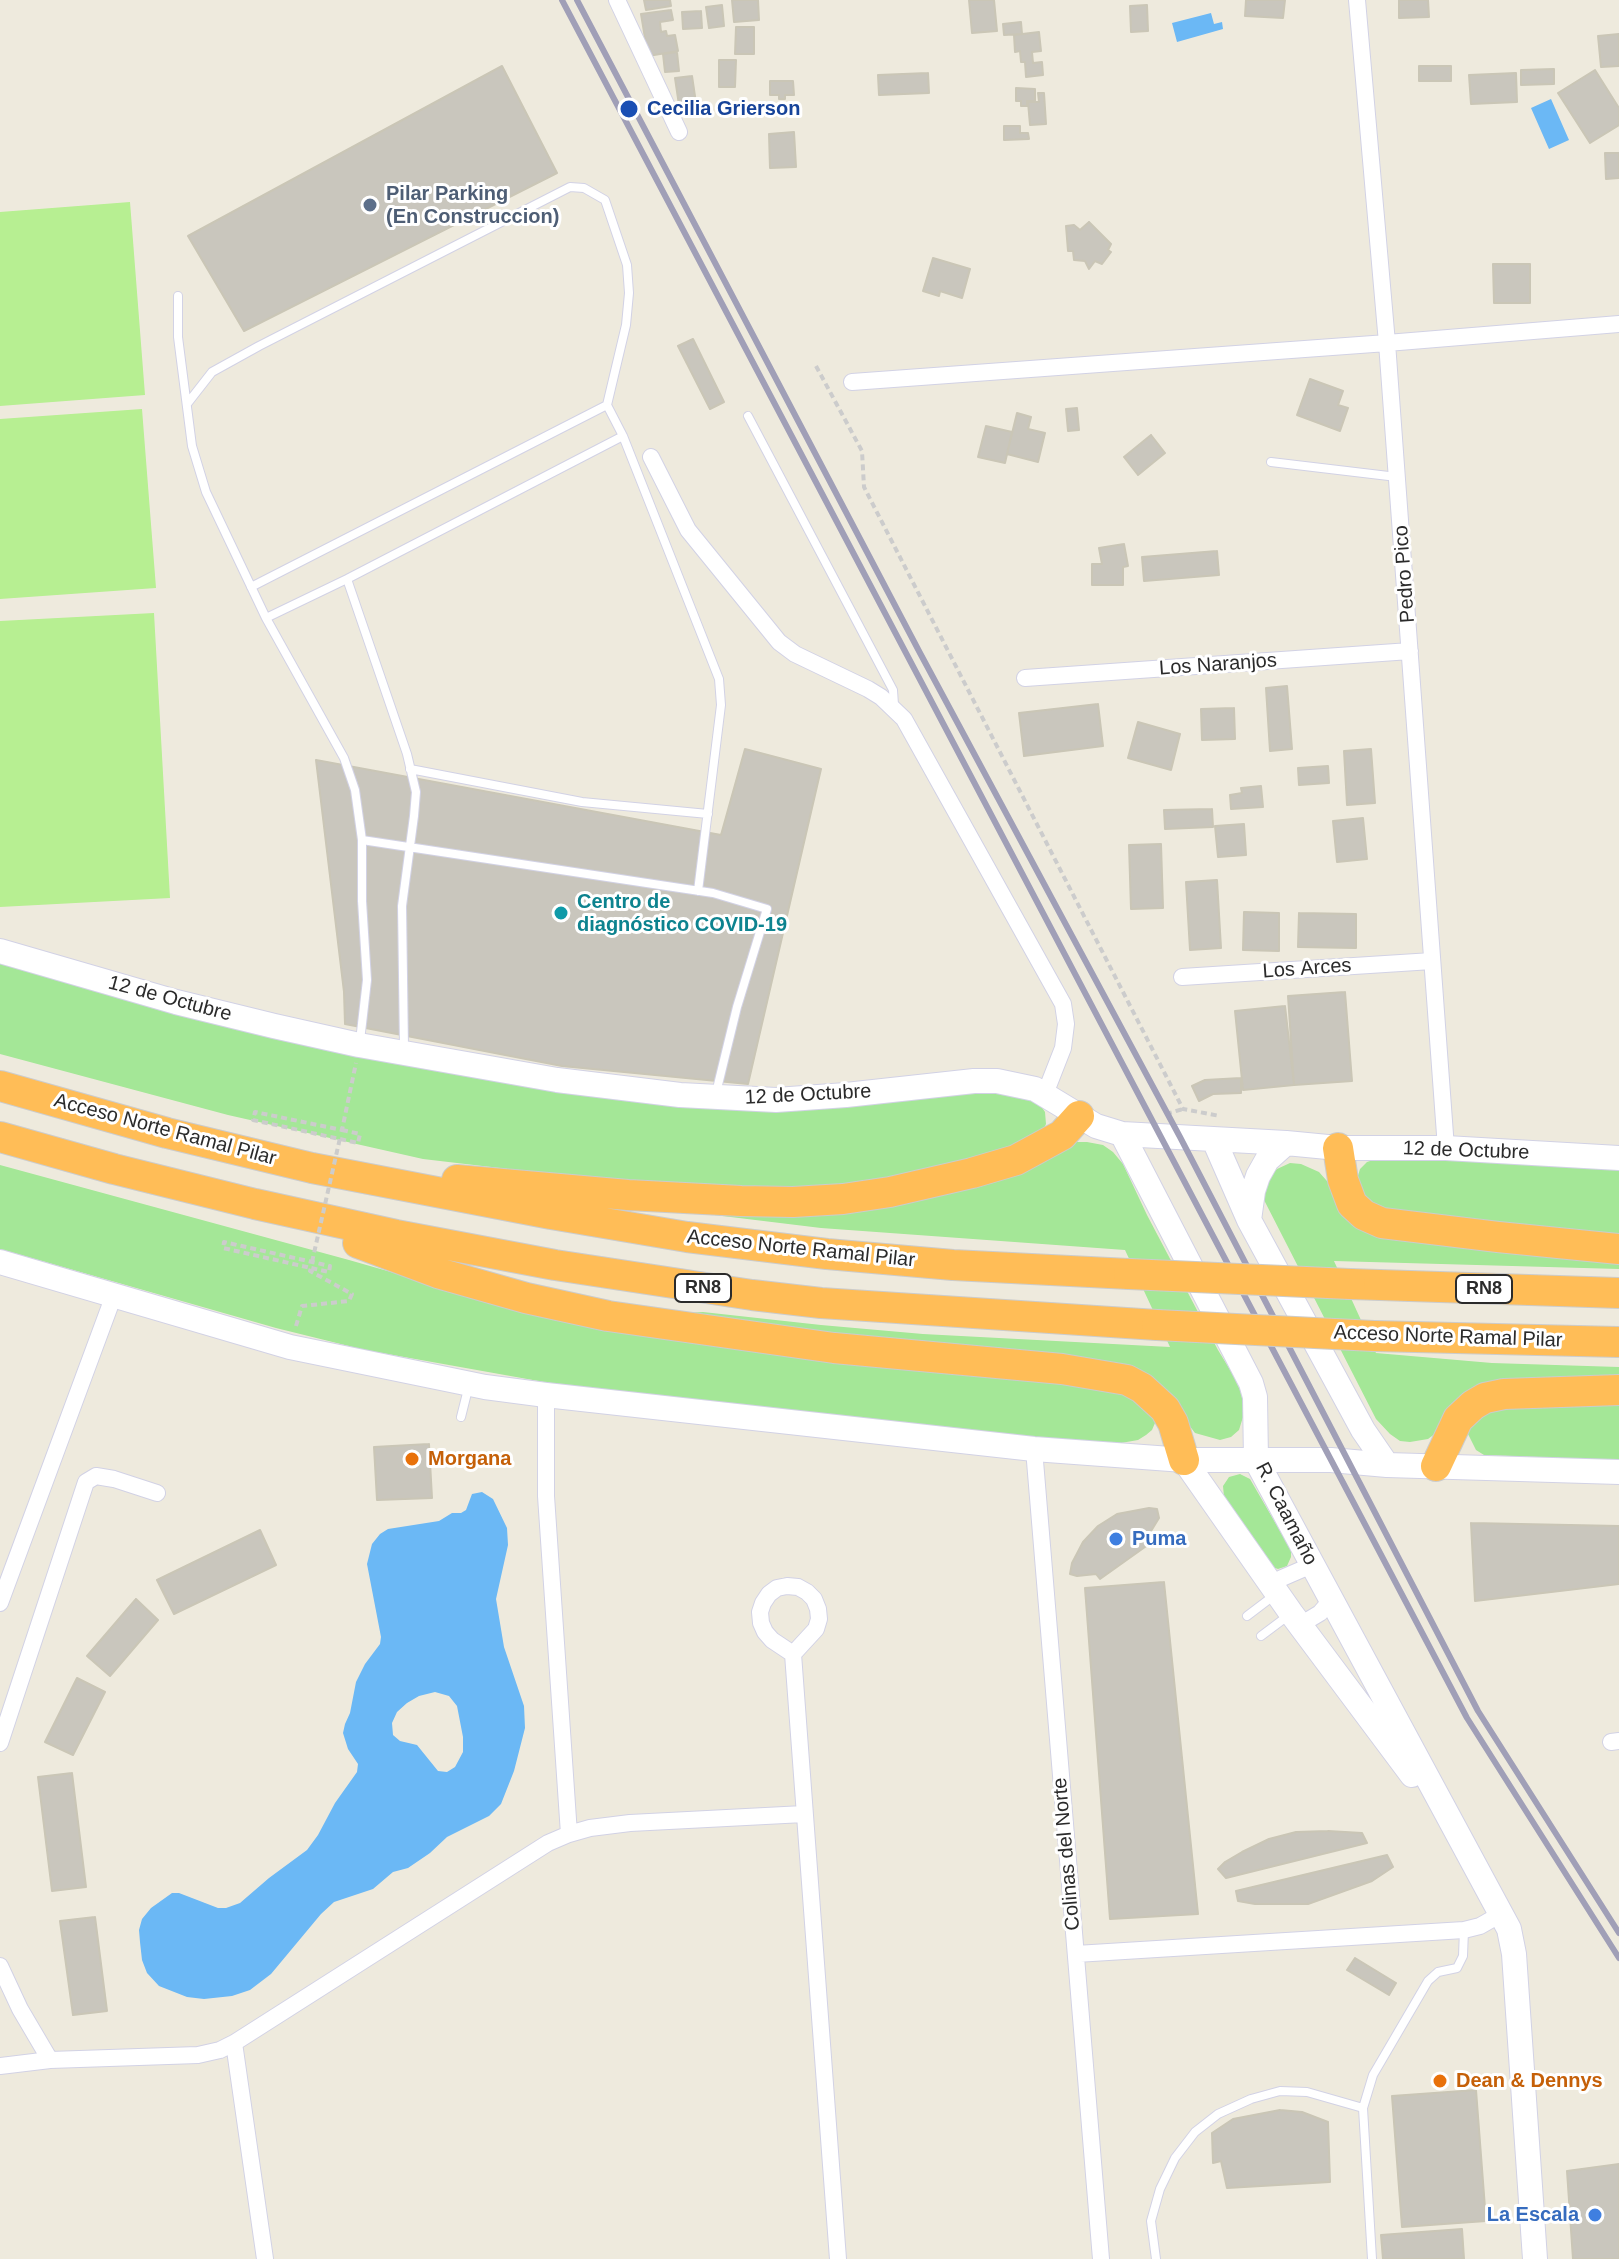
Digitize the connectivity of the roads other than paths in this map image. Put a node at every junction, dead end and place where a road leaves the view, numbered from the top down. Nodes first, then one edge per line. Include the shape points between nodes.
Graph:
1 (617, 0) edge
2 (1357, 0) edge
3 (679, 132) dead end
4 (178, 296) dead end
5 (1619, 324) edge
6 (1387, 343) junction
7 (852, 382) dead end
8 (187, 404) junction
9 (607, 405) junction
10 (748, 416) dead end
11 (623, 436) junction
12 (651, 457) dead end
13 (1271, 462) dead end
14 (1397, 477) junction
15 (347, 579) junction
16 (251, 587) junction
17 (266, 618) junction
18 (1410, 651) junction
19 (1025, 678) dead end
20 (895, 710) junction
21 (410, 769) junction
22 (708, 814) junction
23 (362, 840) junction
24 (409, 848) junction
25 (698, 891) junction
26 (0, 951) edge
27 (1432, 961) junction
28 (1182, 977) dead end
29 (359, 1045) junction
30 (404, 1053) junction
31 (0, 1086) edge
32 (1045, 1094) junction
33 (715, 1097) junction
34 (1079, 1116) junction
35 (1217, 1128) junction
36 (1122, 1134) junction
37 (0, 1137) edge
38 (1286, 1143) junction
39 (1338, 1148) junction
40 (1446, 1148) junction
41 (1619, 1158) edge
42 (312, 1168) junction
43 (255, 1204) junction
44 (1249, 1220) junction
45 (1619, 1249) edge
46 (0, 1262) edge
47 (1619, 1293) edge
48 (114, 1295) junction
49 (1619, 1342) edge
50 (469, 1384) junction
51 (1619, 1390) edge
52 (546, 1395) junction
53 (461, 1417) dead end
54 (1034, 1449) junction
55 (1184, 1460) junction
56 (1256, 1460) junction
57 (1387, 1465) junction
58 (1436, 1466) junction
59 (1619, 1472) edge
60 (157, 1493) dead end
61 (1312, 1565) junction
62 (1331, 1600) junction
63 (0, 1603) edge
64 (1285, 1604) junction
65 (1247, 1616) dead end
66 (1261, 1636) dead end
67 (793, 1654) dead end
68 (0, 1743) edge
69 (804, 1814) junction
70 (569, 1834) junction
71 (1462, 1842) junction
72 (1501, 1914) junction
73 (1464, 1930) junction
74 (1076, 1954) junction
75 (0, 1966) edge
76 (234, 2043) junction
77 (50, 2060) junction
78 (0, 2066) edge
79 (1363, 2108) junction
80 (265, 2259) edge
81 (838, 2259) edge
82 (1101, 2259) edge
83 (1156, 2259) edge
84 (1372, 2259) edge
85 (1535, 2259) edge

1 - 3 street
2 - 6 street, Pedro Pico
4 - 8 lane
5 - 6 street
6 - 7 street
6 - 14 street, Pedro Pico
8 - 9 lane via 212,372 570,187 605,200 627,265 626,325
8 - 16 lane via 206,492
9 - 11 lane
9 - 16 lane
10 - 20 lane via 893,690
11 - 15 lane
11 - 22 lane via 719,679 721,705
12 - 20 street via 688,530 779,642 868,689
13 - 14 lane
14 - 18 street, Pedro Pico
15 - 17 lane
15 - 21 lane
16 - 17 lane
17 - 23 lane via 344,758
18 - 19 street, Los Naranjos
18 - 27 street, Pedro Pico
20 - 32 street via 1063,1004 1063,1048
21 - 22 lane via 582,802
21 - 24 lane via 416,792
22 - 25 lane
23 - 24 lane
23 - 29 lane via 367,980
24 - 25 lane
24 - 30 lane via 402,906
25 - 33 lane via 767,909
26 - 29 street, 12 de Octubre via 176,1002
27 - 28 street, Los Arces
27 - 40 street, Pedro Pico
29 - 30 street, 12 de Octubre
30 - 33 street, 12 de Octubre via 557,1080
31 - 42 highway, Acceso Norte Ramal Pilar / RN8
32 - 33 street, 12 de Octubre via 1017,1084 974,1081 776,1100
32 - 34 street, 12 de Octubre
34 - 36 street, 12 de Octubre
34 - 42 highway via 1062,1135 1016,1160 843,1199 780,1202 628,1195
35 - 36 street, 12 de Octubre
35 - 38 street, 12 de Octubre
35 - 44 street
36 - 56 street, R. Caamaño via 1251,1383
37 - 43 highway, Acceso Norte Ramal Pilar / RN8
38 - 39 street, 12 de Octubre
38 - 44 street via 1258,1176
39 - 40 street, 12 de Octubre
39 - 45 highway via 1352,1204 1382,1223
40 - 41 street, 12 de Octubre
42 - 47 highway, Acceso Norte Ramal Pilar / RN8, bridge via 687,1237 827,1254 1129,1274
43 - 49 highway, Acceso Norte Ramal Pilar / RN8, bridge via 555,1265 752,1295 1157,1325
43 - 55 highway via 438,1273 608,1316 834,1348 1127,1380 1165,1409
44 - 57 street
46 - 48 street
48 - 50 street via 290,1347
48 - 63 street
50 - 52 street
50 - 53 lane
51 - 58 highway via 1485,1398 1458,1419
52 - 54 street
52 - 70 street via 546,1496
54 - 55 street
54 - 74 street, Colinas del Norte
55 - 56 street
55 - 64 street, R. Caamaño
56 - 57 street
56 - 61 street, R. Caamaño
57 - 58 street
58 - 59 street
60 - 68 street via 96,1476 86,1482
61 - 62 street, R. Caamaño
61 - 64 street via 1282,1578
62 - 64 street via 1320,1613
62 - 71 street, R. Caamaño
64 - 65 lane
64 - 66 lane
64 - 71 street, R. Caamaño
67 - 69 street
69 - 70 street via 630,1823
69 - 81 street
70 - 76 street
71 - 72 street, R. Caamaño
72 - 73 street
72 - 85 street, R. Caamaño via 1514,1954
73 - 74 street
73 - 79 lane via 1457,1968 1438,1972 1428,1981 1373,2075
74 - 82 street, Colinas del Norte
75 - 77 street
76 - 77 street via 198,2055
76 - 80 street
77 - 78 street
79 - 83 lane via 1307,2092 1280,2091 1218,2114 1195,2132 1160,2189 1151,2221
79 - 84 lane

